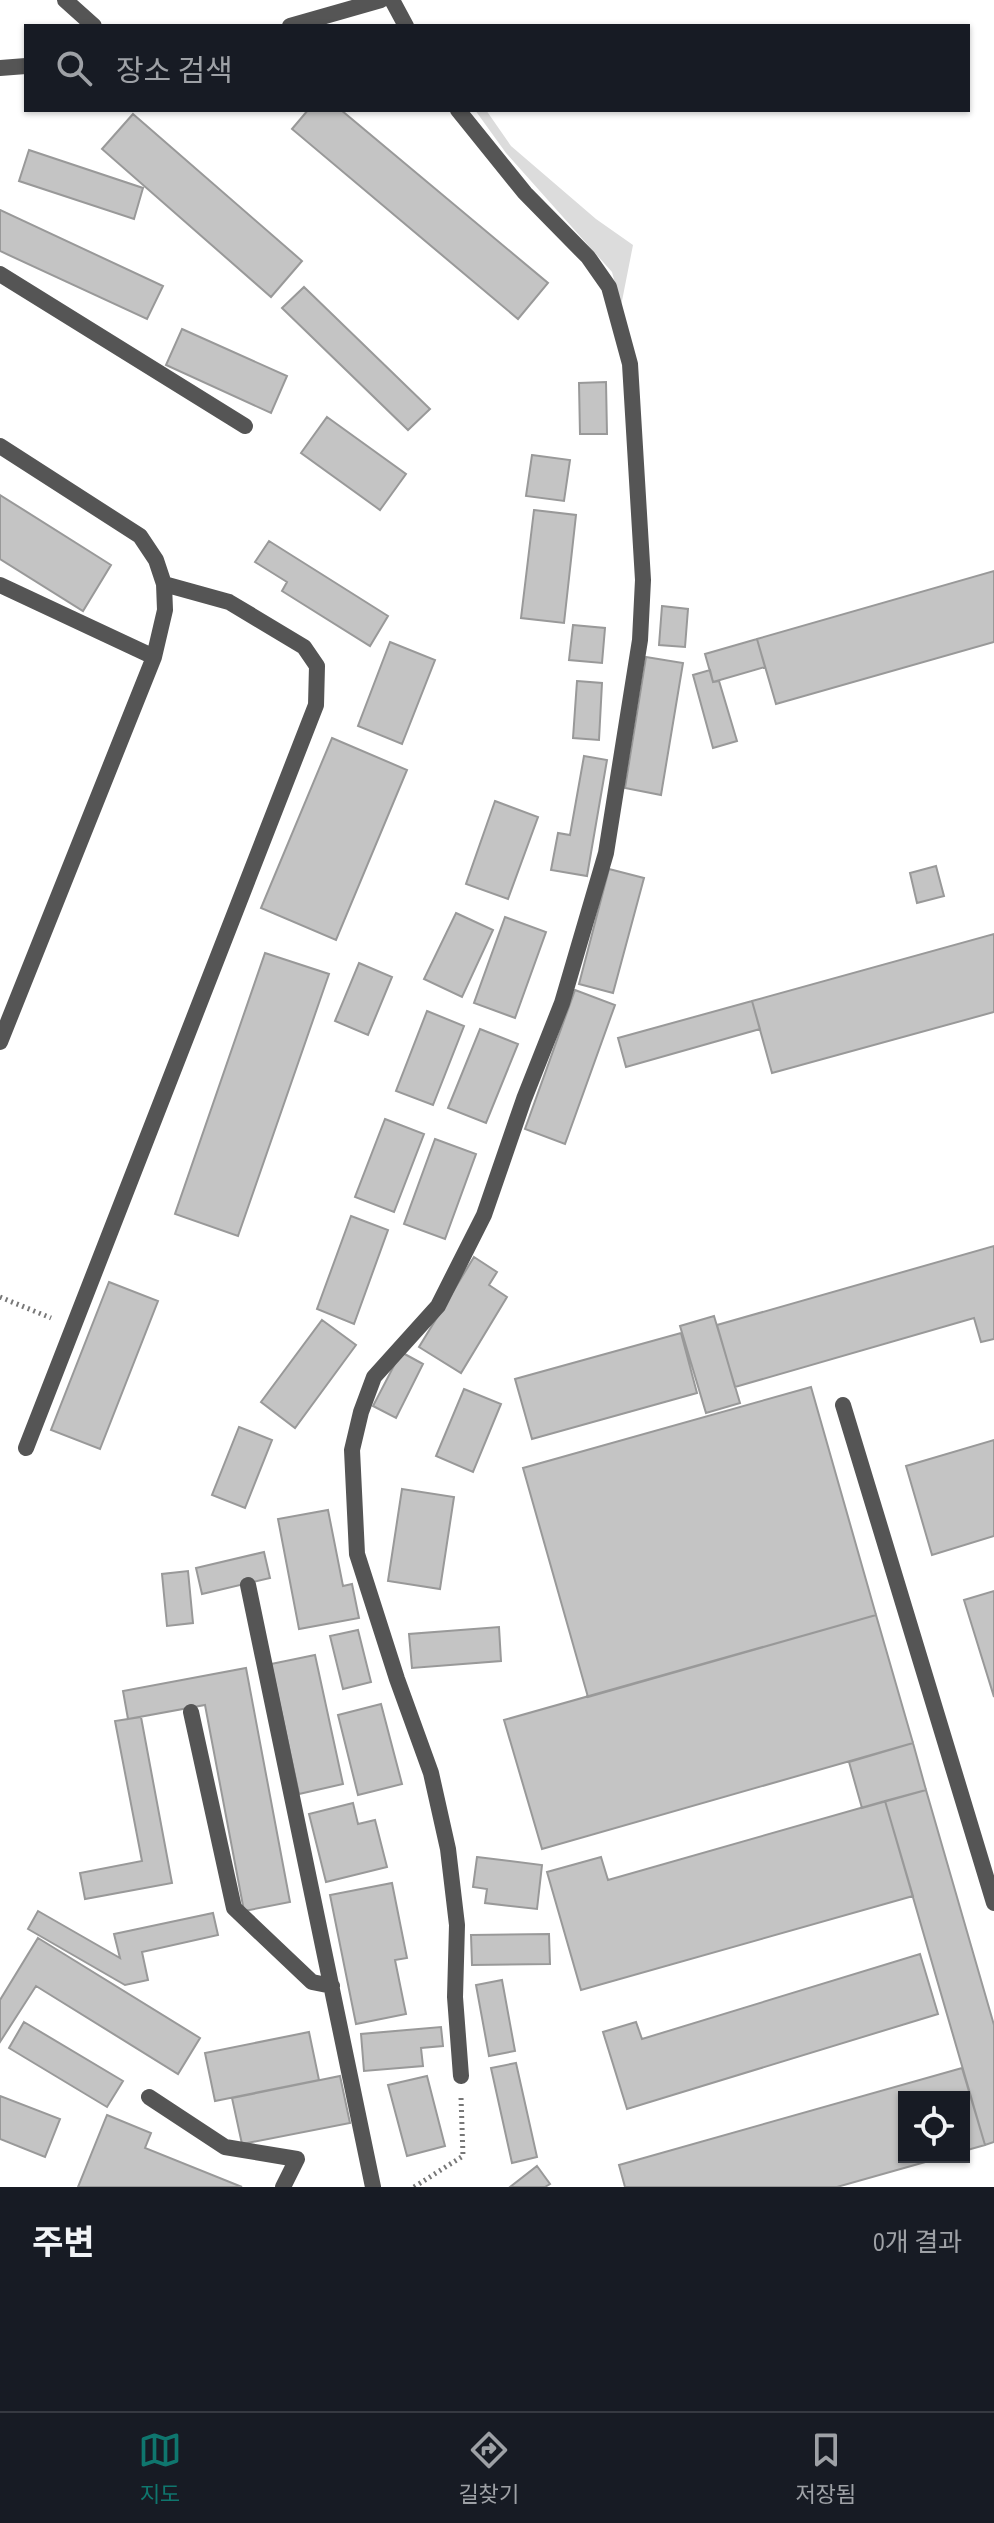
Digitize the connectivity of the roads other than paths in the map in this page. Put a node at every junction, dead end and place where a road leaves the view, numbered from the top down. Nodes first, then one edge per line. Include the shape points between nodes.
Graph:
1 (65, 0) edge
2 (381, 0) edge
3 (392, 0) edge
4 (92, 24) edge
5 (297, 24) edge
6 (405, 24) edge
7 (24, 66) edge
8 (0, 68) edge
9 (460, 112) edge
10 (0, 274) edge
11 (245, 426) dead end
12 (0, 446) edge
13 (164, 584) junction
14 (0, 585) edge
15 (154, 657) junction
16 (0, 1042) edge
17 (843, 1405) dead end
18 (26, 1448) dead end
19 (248, 1585) dead end
20 (191, 1712) dead end
21 (994, 1903) edge
22 (332, 1986) junction
23 (461, 2076) road end
24 (149, 2097) dead end
25 (283, 2187) edge
26 (373, 2187) edge

1 - 4 street
2 - 5 street
3 - 6 street
7 - 8 street
9 - 23 street via 609,287 630,364 643,580 640,640 606,853 562,1003 484,1215 438,1306 374,1377 352,1450 357,1554 431,1773 448,1849 457,1925
10 - 11 street
12 - 13 street via 140,536
13 - 15 street via 165,610
13 - 18 street via 229,602 304,647 317,666 316,705
14 - 15 street
15 - 16 street
17 - 21 street
19 - 22 street
20 - 22 street via 234,1908 312,1982
22 - 26 street
24 - 25 street via 225,2147 297,2159

